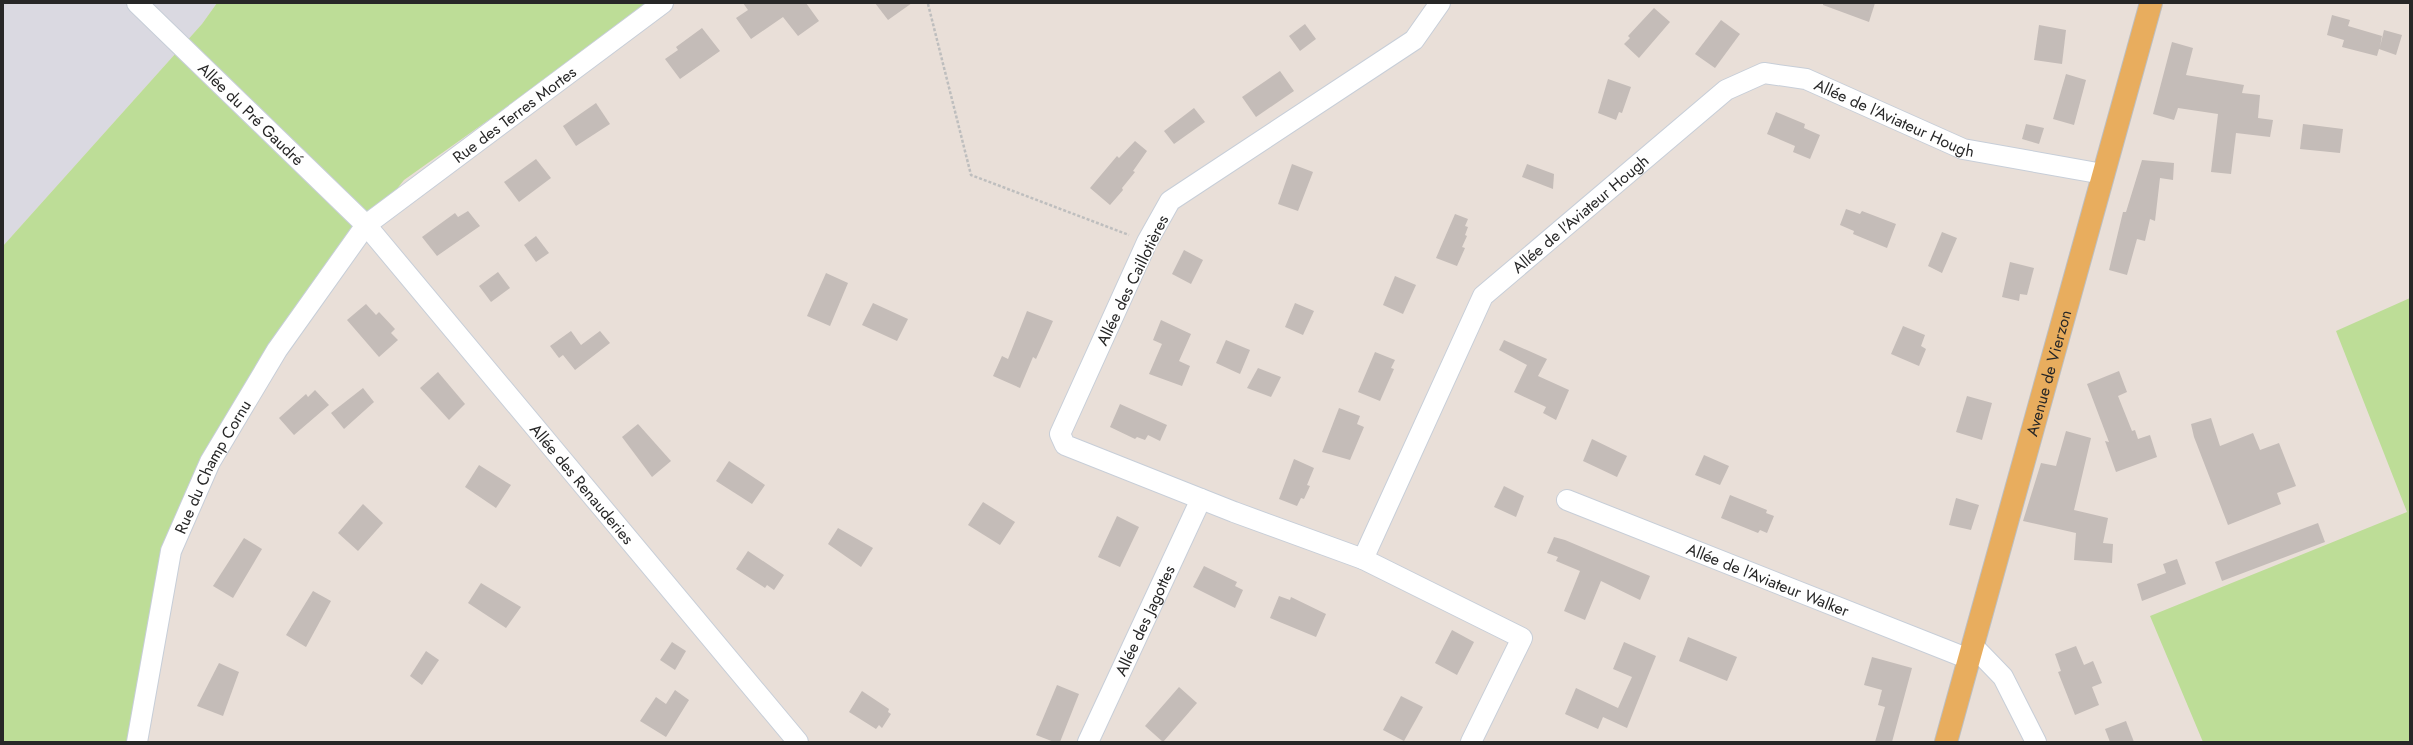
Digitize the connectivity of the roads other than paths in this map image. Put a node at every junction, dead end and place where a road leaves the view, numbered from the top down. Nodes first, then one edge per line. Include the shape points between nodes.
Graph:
1 (137, 3) edge
2 (663, 3) edge
3 (1440, 3) edge
4 (2151, 3) edge
5 (2103, 174) junction
6 (366, 225) junction
7 (1201, 499) junction
8 (1567, 500) dead end
9 (1363, 559) junction
10 (1971, 652) junction
11 (137, 742) edge
12 (798, 742) edge
13 (1088, 742) edge
14 (1471, 742) edge
15 (1946, 742) edge
16 (2036, 742) edge

1 - 6 street, Allée du Pré Gaudré
2 - 6 street, Rue des Terres Mortes
3 - 7 street, Allée des Caillotières via 1414,40 1170,201 1147,242 1060,434 1065,445
4 - 5 main road, Avenue de Vierzon
5 - 9 street, Allée de l'Aviateur Hough via 1963,149 1806,79 1764,73 1726,90 1483,296
5 - 10 main road, Avenue de Vierzon
6 - 11 street, Rue du Champ Cornu via 277,350 210,462 171,551
6 - 12 street, Allée des Renauderies
7 - 9 street
7 - 13 street, Allée des Jagottes
8 - 10 street, Allée de l'Aviateur Walker
9 - 14 street via 1522,638
10 - 15 main road, Avenue de Vierzon
10 - 16 street via 2003,677

